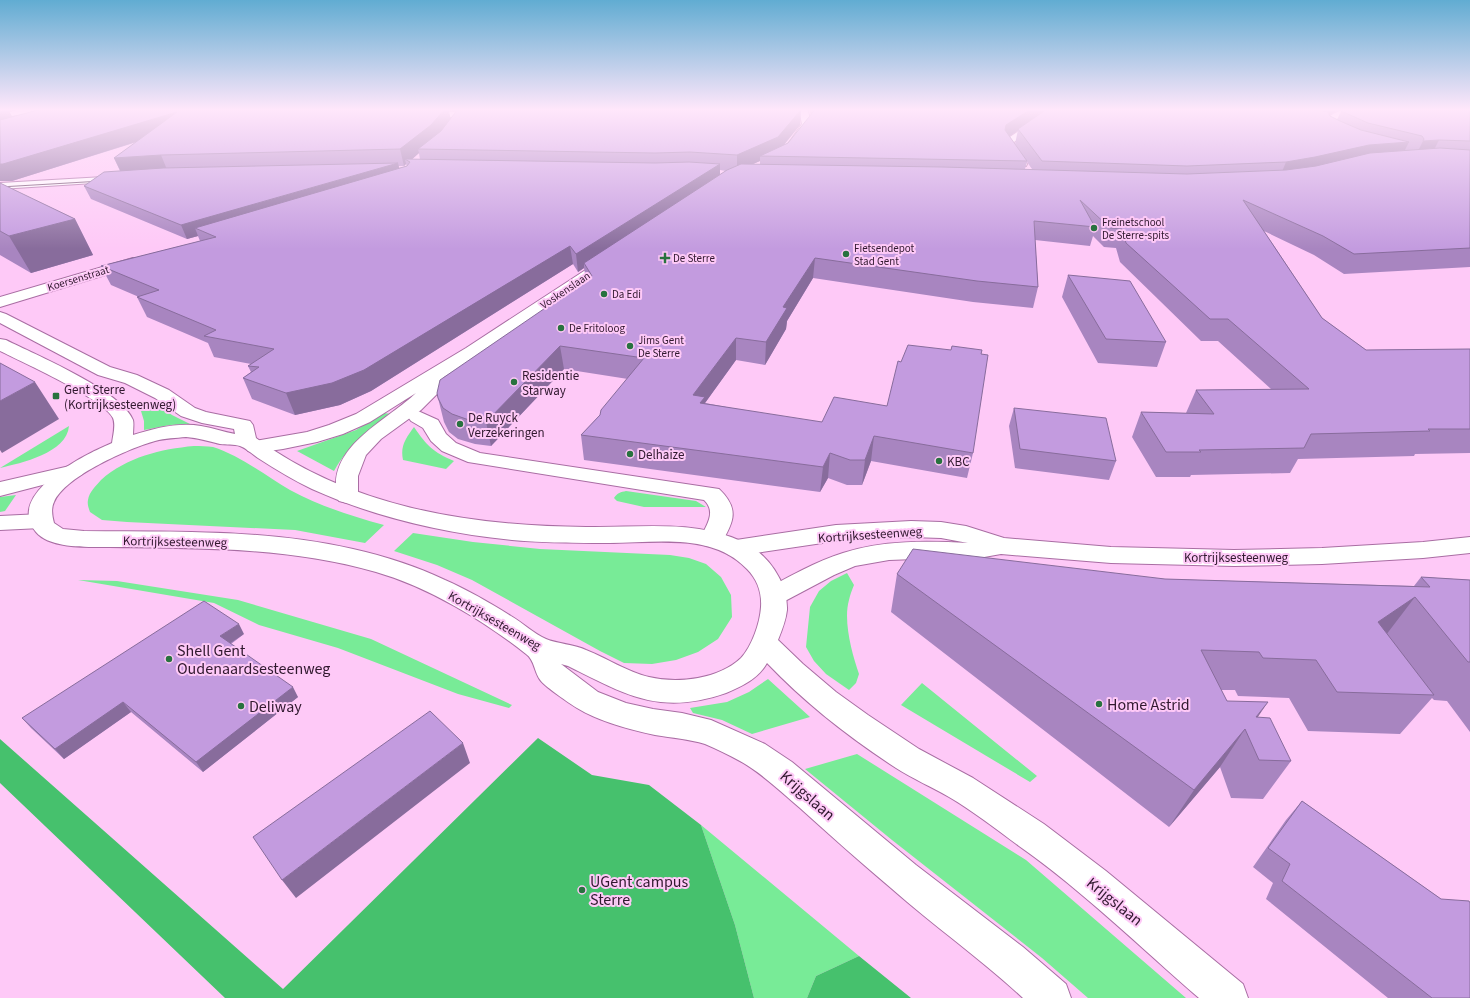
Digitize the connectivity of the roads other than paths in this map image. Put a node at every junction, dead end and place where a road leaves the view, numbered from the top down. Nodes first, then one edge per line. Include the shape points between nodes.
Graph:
1 (1015, 156) edge
2 (1027, 172) edge
3 (130, 178) edge
4 (0, 186) edge
5 (620, 254) edge
6 (147, 257) edge
7 (0, 302) edge
8 (0, 317) edge
9 (0, 344) edge
10 (472, 352) junction
11 (418, 417) dead end
12 (251, 444) junction
13 (122, 447) junction
14 (74, 471) junction
15 (0, 489) edge
16 (347, 496) junction
17 (40, 521) junction
18 (0, 523) edge
19 (712, 539) junction
20 (1470, 545) edge
21 (1002, 546) junction
22 (736, 548) junction
23 (774, 596) junction
24 (764, 642) junction
25 (540, 648) junction
26 (1052, 998) edge
27 (1229, 998) edge

1 - 2 main road
3 - 4 main road
5 - 10 main road, Voskenslaan
6 - 7 main road, Koersenstraat
8 - 12 main road via 104,371 162,394 188,412 243,426
9 - 13 main road via 112,404 123,419
10 - 12 main road, Voskenslaan via 345,427 300,441
10 - 16 main road, Voskenslaan via 414,406 374,435 357,453 347,476
11 - 19 main road via 430,424 438,437 449,447 475,458 711,494 720,502 723,512
12 - 13 main road, Kortrijksesteenweg via 186,431 146,437
12 - 16 main road, Kortrijksesteenweg via 316,482
13 - 14 main road, Kortrijksesteenweg
14 - 15 main road
14 - 17 main road, Kortrijksesteenweg via 56,484 46,497
16 - 19 main road, Kortrijksesteenweg via 390,511 441,523 495,531 590,536 682,534
17 - 18 main road
17 - 25 main road, Kortrijksesteenweg via 47,530 60,536 84,539 252,542 308,547 354,558 426,581 470,603
19 - 22 main road, Kortrijksesteenweg
20 - 21 main road, Kortrijksesteenweg via 1329,556 1234,558 1111,556
21 - 22 main road, Kortrijksesteenweg via 966,534 912,529 836,534
21 - 23 main road, Kortrijksesteenweg via 973,551 889,552 851,559 825,568
22 - 23 main road, Kortrijksesteenweg via 754,561 767,577
23 - 24 main road, Kortrijksesteenweg via 773,618
24 - 25 main road, Kortrijksesteenweg via 753,665 726,681 696,690 662,692 625,682 574,655
24 - 27 main road, Krijgslaan via 793,672 858,724 908,759 962,788 1032,835 1094,883
25 - 26 main road, Krijgslaan via 551,673 588,700 622,714 711,734 754,753 781,772 904,877 1010,960

